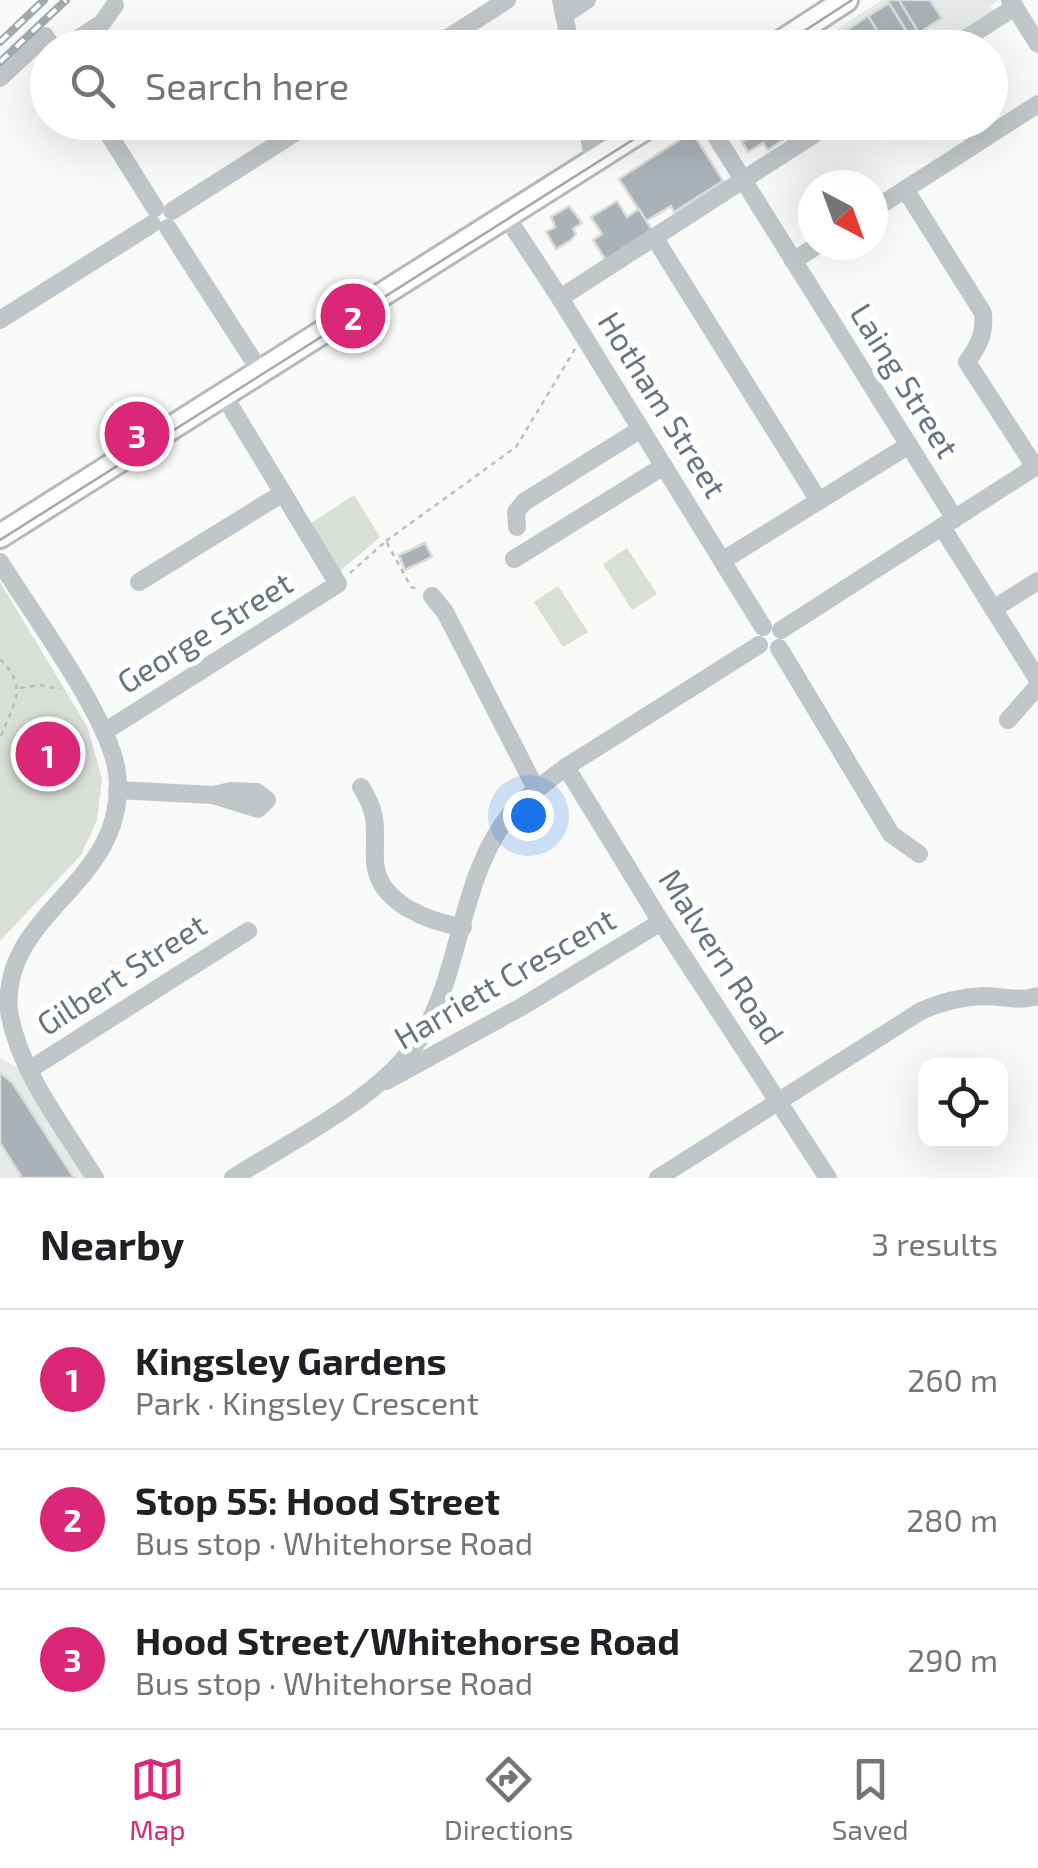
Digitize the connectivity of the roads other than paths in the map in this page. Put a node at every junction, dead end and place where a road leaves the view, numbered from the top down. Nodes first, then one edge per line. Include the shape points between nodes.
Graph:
1 (507, 0) edge
2 (587, 0) edge
3 (846, 0) edge
4 (1012, 4) edge
5 (114, 5) dead end
6 (562, 7) edge
7 (91, 30) edge
8 (460, 30) edge
9 (800, 30) edge
10 (976, 30) edge
11 (1038, 44) edge
12 (30, 56) edge
13 (0, 78) edge
14 (1038, 104) edge
15 (1008, 123) edge
16 (113, 140) edge
17 (284, 140) edge
18 (590, 140) edge
19 (628, 140) edge
20 (718, 140) edge
21 (805, 140) edge
22 (982, 140) edge
23 (594, 162) junction
24 (743, 180) junction
25 (905, 189) junction
26 (888, 200) edge
27 (506, 216) junction
28 (162, 217) junction
29 (654, 237) junction
30 (798, 258) edge
31 (794, 261) junction
32 (560, 298) junction
33 (0, 320) edge
34 (260, 371) junction
35 (222, 394) junction
36 (641, 429) junction
37 (908, 445) junction
38 (664, 466) junction
39 (1037, 466) edge
40 (283, 493) junction
41 (818, 501) junction
42 (948, 523) junction
43 (517, 527) dead end
44 (0, 536) edge
45 (514, 559) dead end
46 (722, 561) junction
47 (0, 562) edge
48 (1038, 580) edge
49 (139, 582) dead end
50 (432, 596) road end
51 (993, 609) junction
52 (770, 638) junction
53 (1038, 683) edge
54 (1008, 720) dead end
55 (104, 732) junction
56 (566, 768) junction
57 (361, 787) dead end
58 (536, 789) junction
59 (117, 790) junction
60 (213, 795) dead end
61 (919, 854) dead end
62 (662, 922) junction
63 (463, 927) junction
64 (248, 930) dead end
65 (1038, 996) edge
66 (29, 1070) junction
67 (377, 1086) junction
68 (778, 1102) junction
69 (95, 1178) edge
70 (232, 1178) edge
71 (658, 1178) edge
72 (828, 1178) edge

1 - 8 street
2 - 6 street
3 - 9 main road
4 - 10 street
4 - 11 street
5 - 7 street
12 - 13 street
14 - 15 street
16 - 28 street
17 - 28 street
18 - 23 street
19 - 23 main road
20 - 24 street, Laing Street
21 - 24 street
22 - 25 street
23 - 27 main road
24 - 29 street
24 - 31 street, Laing Street
25 - 26 street
25 - 39 street via 983,313 980,344 967,362
27 - 32 street, Hotham Street
27 - 34 main road
28 - 33 street
28 - 34 street
29 - 32 street
29 - 41 street
30 - 31 street
31 - 37 street, Laing Street
32 - 36 street, Hotham Street
34 - 35 main road
35 - 40 street
35 - 44 main road
36 - 38 street, Hotham Street
36 - 43 street via 524,502 516,512
37 - 41 street
37 - 42 street, Laing Street
38 - 45 street
38 - 46 street, Hotham Street
39 - 42 street
40 - 49 street
40 - 55 street, George Street via 338,584
41 - 46 street
42 - 51 street, Laing Street
42 - 52 street
46 - 52 street, Hotham Street
47 - 55 street
48 - 51 street
50 - 58 street
51 - 53 street, Laing Street
52 - 56 street
52 - 61 street, Hotham Street via 892,834
53 - 54 street
55 - 59 street
56 - 58 street
56 - 62 street, Malvern Road
57 - 63 street via 376,819 377,871 390,893 433,921
58 - 63 street via 511,814 482,864
59 - 60 street
59 - 66 street via 112,822 93,863 21,940 8,973 8,1010
62 - 67 street, Harriett Crescent
62 - 68 street, Malvern Road
63 - 67 street via 423,1033
64 - 66 street, Gilbert Street
65 - 68 street via 940,1002
66 - 69 street
67 - 70 street
68 - 71 street
68 - 72 street, Malvern Road

